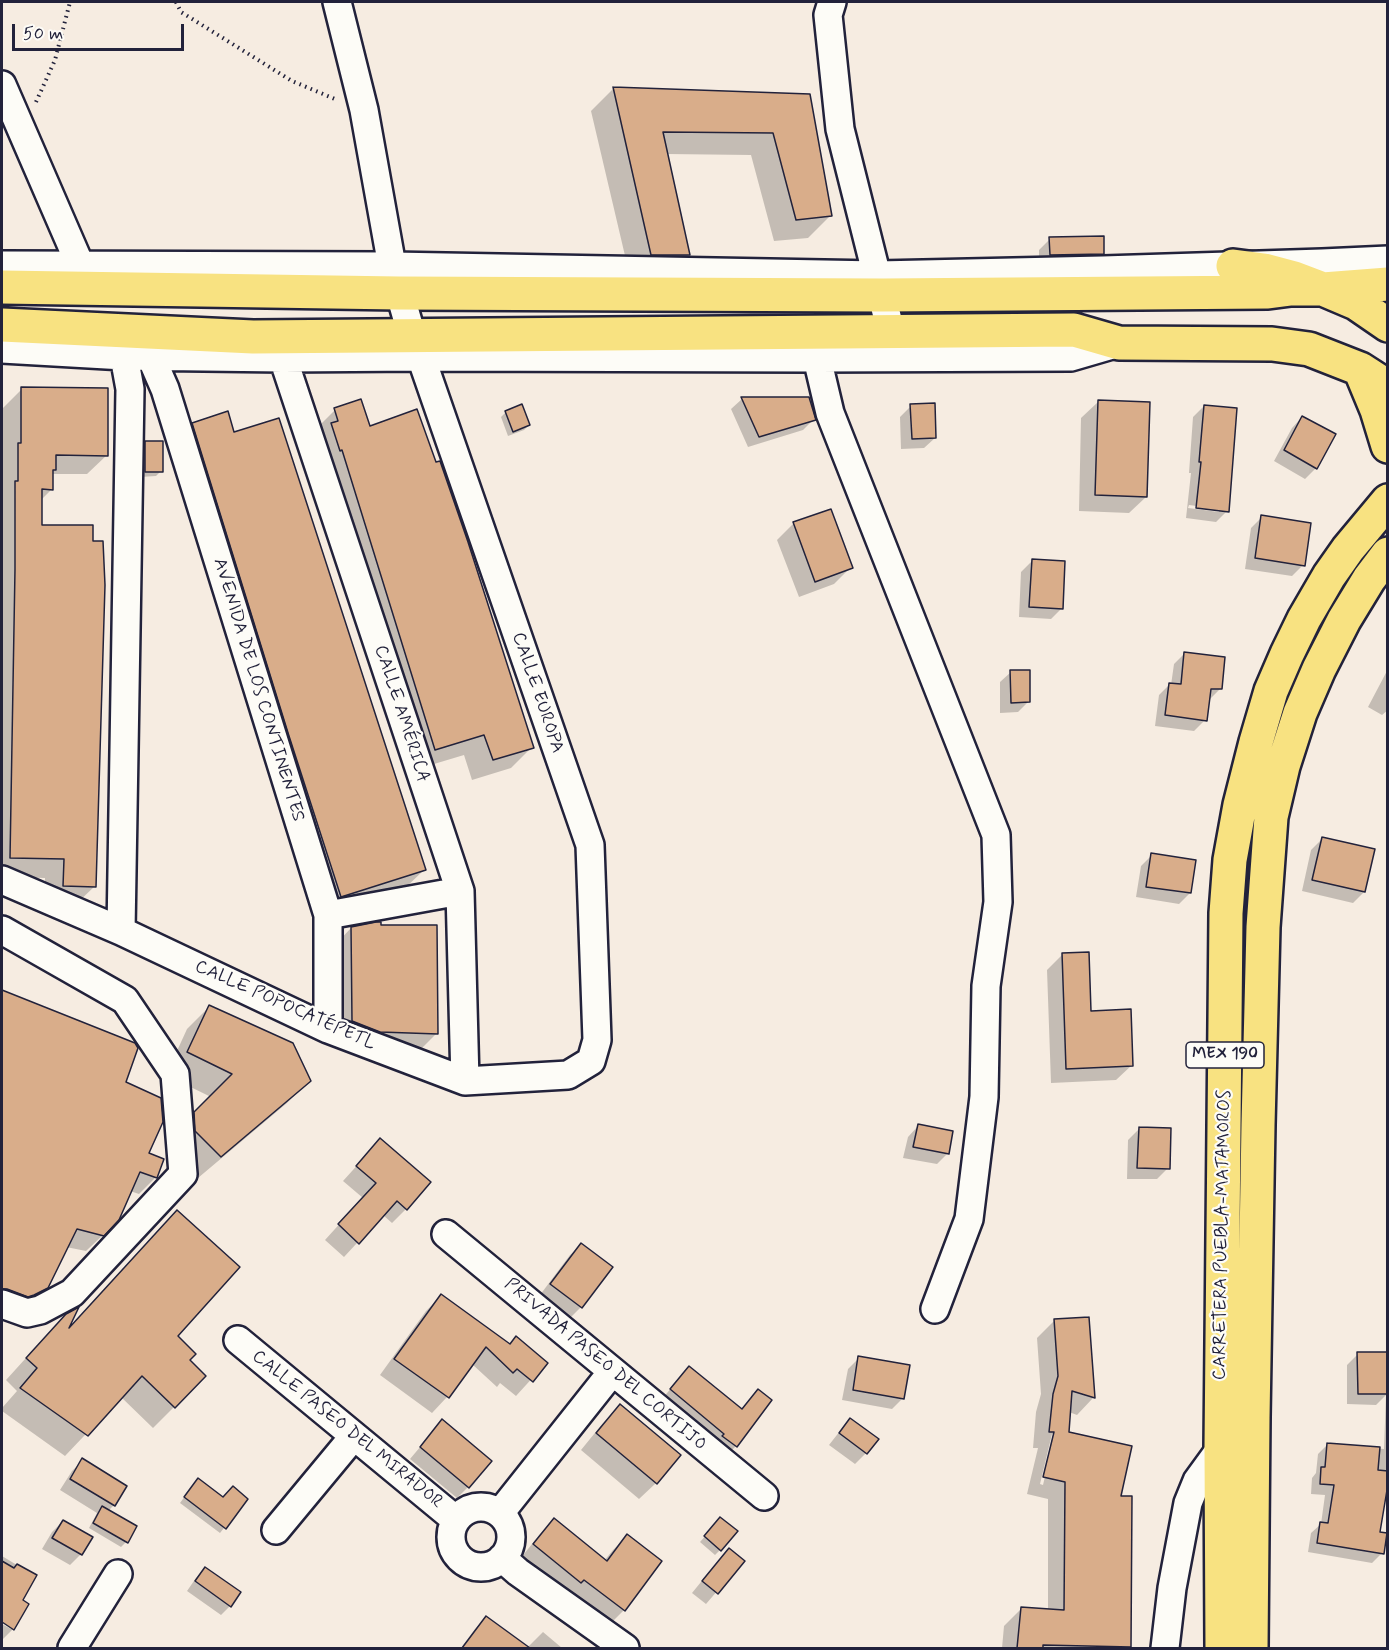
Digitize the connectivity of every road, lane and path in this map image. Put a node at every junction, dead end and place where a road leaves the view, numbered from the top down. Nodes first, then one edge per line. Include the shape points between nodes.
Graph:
1 (70, 2) edge
2 (176, 2) edge
3 (337, 2) edge
4 (832, 2) edge
5 (2, 86) edge
6 (364, 110) junction
7 (22, 133) junction
8 (1388, 260) edge
9 (2, 265) edge
10 (1233, 266) junction
11 (81, 267) junction
12 (396, 280) junction
13 (1388, 284) edge
14 (880, 285) junction
15 (2, 287) edge
16 (1323, 289) junction
17 (2, 325) edge
18 (1388, 325) edge
19 (891, 332) junction
20 (1119, 343) junction
21 (416, 346) junction
22 (2, 349) edge
23 (124, 356) junction
24 (151, 357) junction
25 (283, 358) junction
26 (817, 358) junction
27 (1360, 369) junction
28 (1388, 387) edge
29 (1388, 446) edge
30 (1388, 481) edge
31 (1378, 511) edge
32 (1388, 554) edge
33 (2, 880) edge
34 (459, 891) junction
35 (328, 915) junction
36 (2, 930) edge
37 (121, 931) junction
38 (328, 1029) junction
39 (597, 1040) joint
40 (465, 1081) junction
41 (446, 1234) dead end
42 (2, 1304) edge
43 (935, 1310) dead end
44 (238, 1340) dead end
45 (612, 1372) junction
46 (354, 1436) junction
47 (1221, 1448) junction
48 (764, 1496) dead end
49 (500, 1514) junction
50 (456, 1520) junction
51 (276, 1530) dead end
52 (502, 1558) junction
53 (118, 1574) dead end
54 (72, 1648) edge
55 (625, 1648) edge
56 (1165, 1648) edge
57 (1222, 1648) edge
58 (1251, 1648) edge

1 - 7 path via 55,60
2 - 6 path via 182,12 292,81
3 - 6 street, CALLE EUROPA
4 - 14 street via 828,15 840,129
5 - 7 street
6 - 12 street, CALLE EUROPA
7 - 11 street
8 - 10 street
9 - 11 street
10 - 14 street
10 - 16 main road via 1294,278
11 - 12 street
12 - 14 main road
12 - 15 main road
12 - 21 street, CALLE EUROPA
13 - 16 main road
14 - 16 main road via 1268,292
14 - 19 street
16 - 18 main road via 1356,303
17 - 21 main road
19 - 20 main road via 1074,330
19 - 21 main road
20 - 26 street via 1071,357
20 - 27 main road via 1272,344 1309,349
21 - 25 street
21 - 26 street
21 - 39 street, CALLE EUROPA via 590,845
22 - 23 street
23 - 24 street
23 - 37 street via 130,390
24 - 25 street
24 - 35 street, AVENIDA DE LOS CONTINENTES via 165,389
25 - 34 street, CALLE AMÉRICA
26 - 43 street via 830,413 996,835 998,902 986,986 984,1097 969,1219
27 - 28 main road
27 - 29 main road
30 - 31 main road, CARRETERA PUEBLA-MATAMOROS
31 - 47 main road, CARRETERA PUEBLA-MATAMOROS / MEX 190 via 1329,576 1271,691 1242,795 1230,860 1226,913
32 - 58 main road, CARRETERA PUEBLA-MATAMOROS / MEX 190 via 1344,620 1319,669 1300,713 1271,817 1263,927
33 - 37 street, CALLE POPOCATÉPETL
34 - 35 street
34 - 40 street, CALLE AMÉRICA
35 - 38 street, AVENIDA DE LOS CONTINENTES
36 - 42 street via 125,1000 175,1074 183,1174 72,1293 27,1313
37 - 38 street, CALLE POPOCATÉPETL
38 - 40 street, CALLE POPOCATÉPETL
39 - 40 street, CALLE POPOCATÉPETL via 591,1061 568,1075
41 - 45 street, PRIVADA PASEO DEL CORTIJO
44 - 46 street, CALLE PASEO DEL MIRADOR
45 - 48 street, PRIVADA PASEO DEL CORTIJO
45 - 49 street
46 - 50 street, CALLE PASEO DEL MIRADOR
46 - 51 street
47 - 56 street via 1197,1481 1188,1503
47 - 57 main road, CARRETERA PUEBLA-MATAMOROS / MEX 190
49 - 50 street via 476,1507
49 - 52 street via 511,1535
50 - 52 street via 451,1532 458,1555 480,1566 492,1565
52 - 55 street
53 - 54 street

